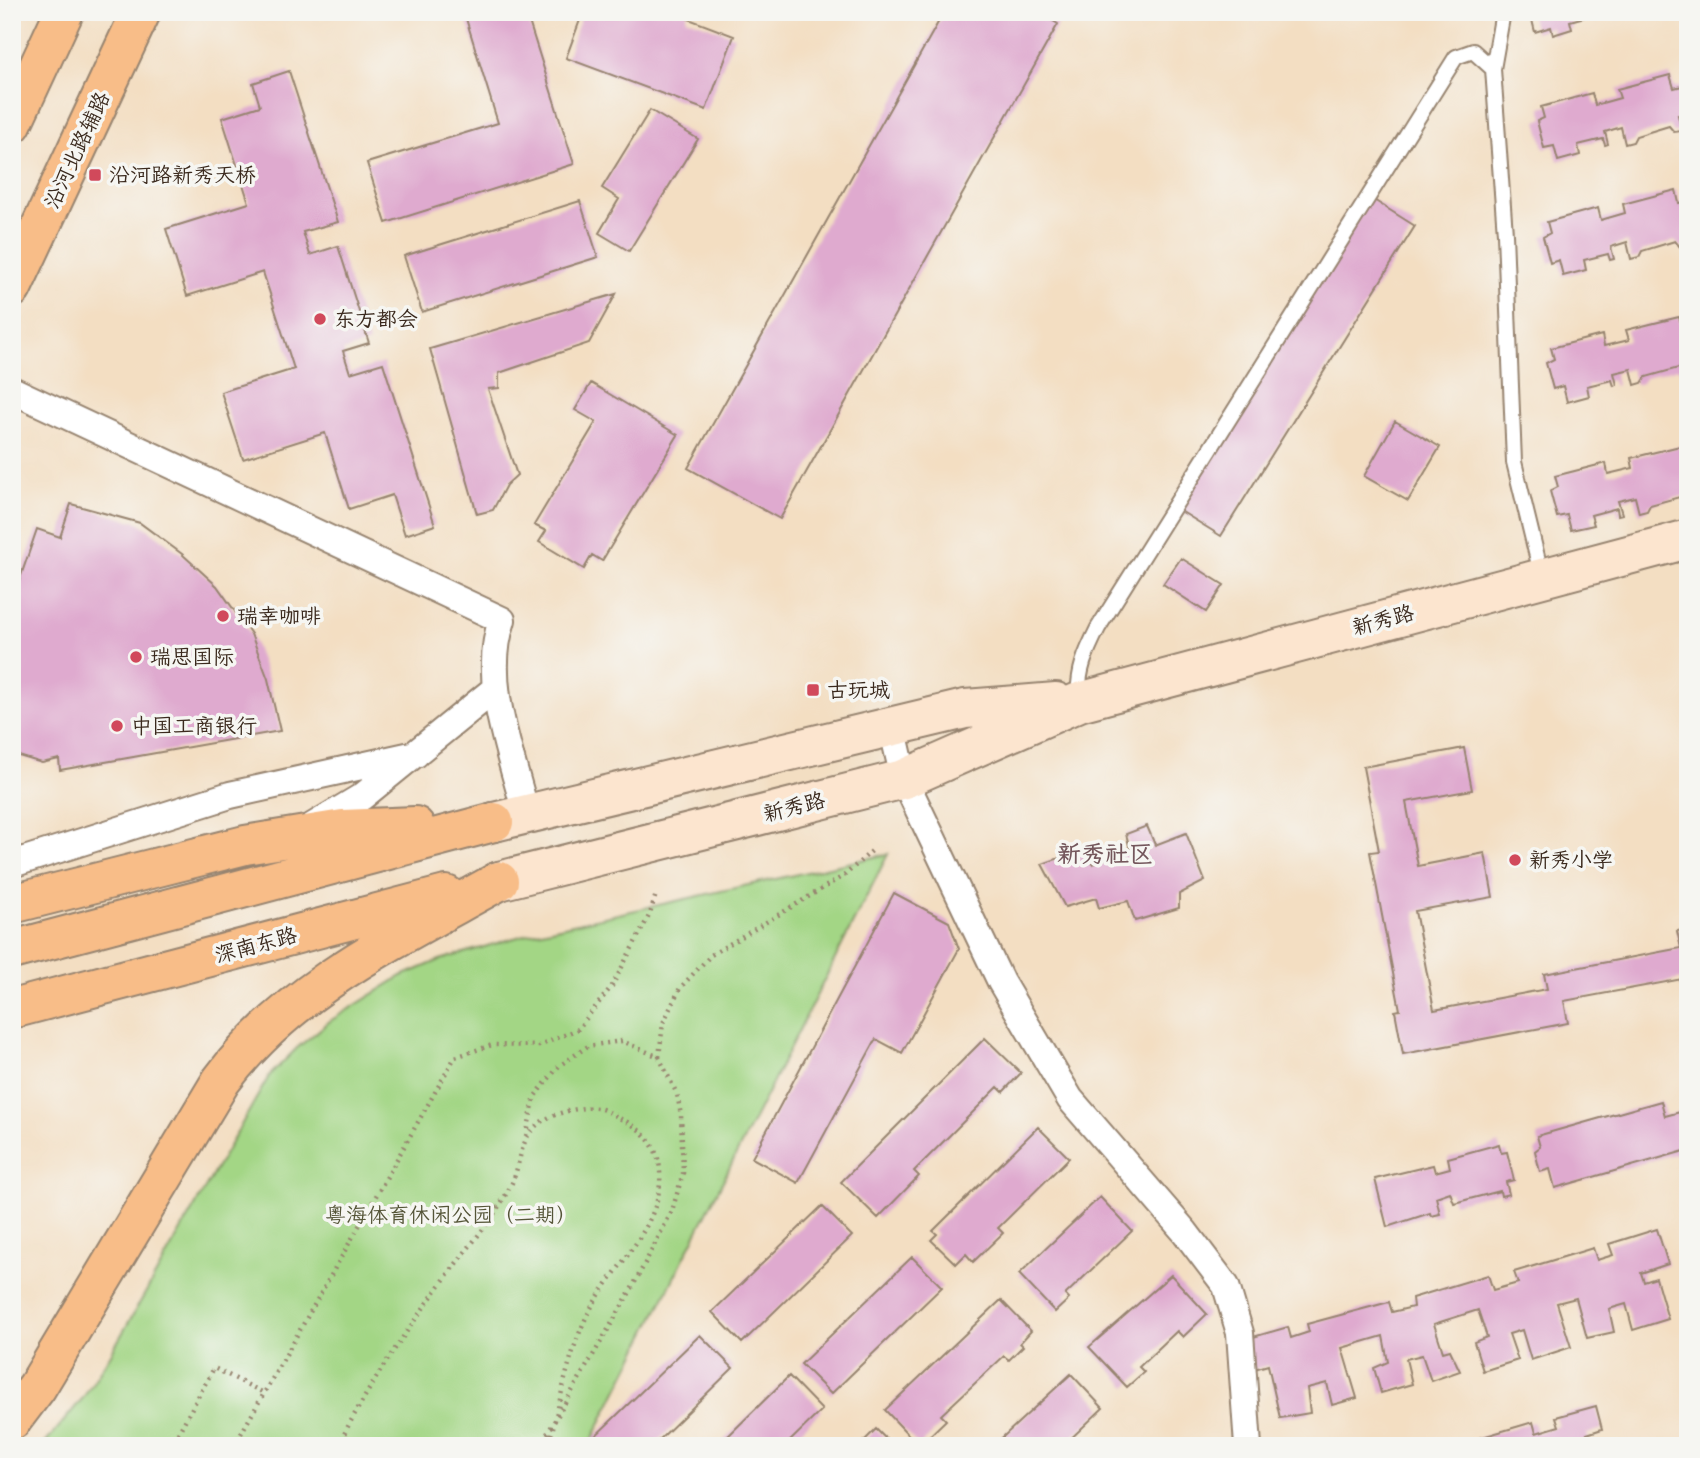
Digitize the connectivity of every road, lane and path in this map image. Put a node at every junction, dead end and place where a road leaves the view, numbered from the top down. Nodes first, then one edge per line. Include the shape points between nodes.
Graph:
1 (64, 12) edge
2 (141, 12) edge
3 (1503, 12) edge
4 (1493, 69) junction
5 (12, 124) edge
6 (12, 288) edge
7 (12, 390) edge
8 (1688, 540) edge
9 (1543, 578) junction
10 (495, 688) junction
11 (1079, 702) junction
12 (892, 726) junction
13 (416, 754) junction
14 (904, 779) junction
15 (510, 818) junction
16 (295, 835) junction
17 (875, 848) dead end
18 (12, 864) edge
19 (499, 881) junction
20 (656, 894) dead end
21 (12, 904) edge
22 (12, 950) edge
23 (12, 1009) edge
24 (659, 1057) junction
25 (526, 1139) junction
26 (264, 1393) junction
27 (12, 1420) edge
28 (171, 1446) edge
29 (234, 1446) edge
30 (338, 1446) edge
31 (540, 1446) edge
32 (548, 1446) edge
33 (1248, 1446) edge

1 - 5 main road
2 - 6 main road, 沿河北路辅路
3 - 4 lane
4 - 9 lane via 1506,234 1514,462
4 - 11 lane via 1474,51 1456,57 1098,628 1083,657
7 - 10 street via 502,620 492,661
8 - 9 main road, 新秀路
9 - 11 main road, 新秀路
10 - 13 street
10 - 15 street
11 - 12 main road, 新秀路 via 965,709
11 - 14 main road, 新秀路
12 - 14 street
12 - 15 main road, 新秀路
13 - 16 street via 363,796
13 - 18 street via 230,795
14 - 19 main road, 新秀路
14 - 33 street via 1001,982 1070,1099 1226,1286 1240,1333
15 - 16 main road
15 - 22 main road
16 - 21 main road
17 - 24 path via 845,875 711,955 680,989 663,1023
19 - 23 main road, 深南东路
19 - 27 main road via 350,965 286,1010 241,1054 37,1387
20 - 26 path via 612,986 578,1029 539,1046 492,1045 455,1057
24 - 25 path via 622,1041 588,1046 559,1066 535,1096
24 - 31 path, bridge via 677,1094 681,1115 683,1173 672,1211
25 - 30 path via 512,1184 483,1233 399,1343 359,1403
25 - 32 path via 542,1121 598,1108 633,1124 648,1138 661,1170 655,1210 590,1310 577,1341
26 - 28 path via 214,1368
26 - 29 path

